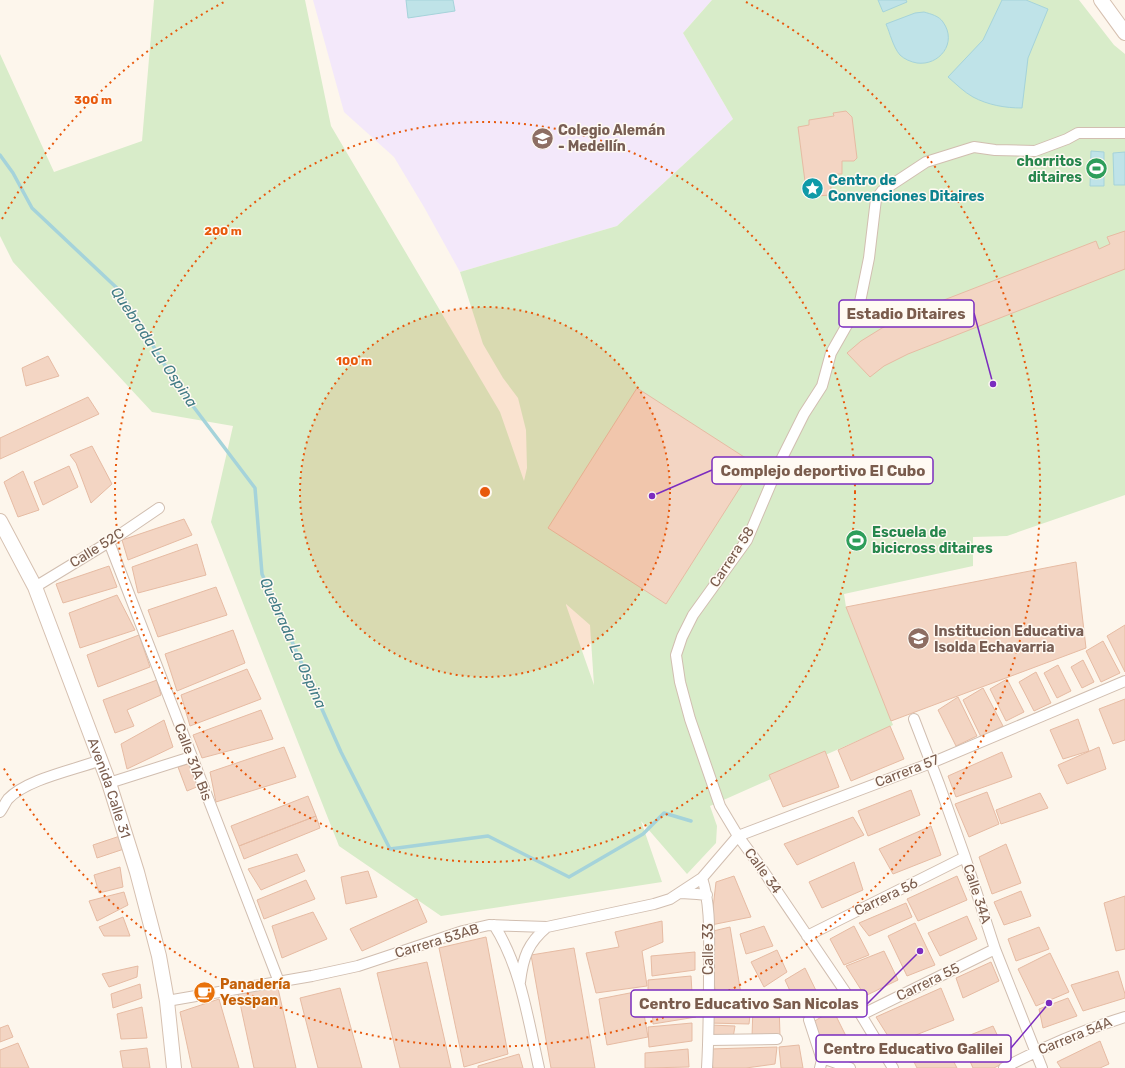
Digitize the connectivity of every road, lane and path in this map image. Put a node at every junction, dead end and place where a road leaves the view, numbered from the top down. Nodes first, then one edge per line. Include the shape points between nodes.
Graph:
1 (1101, 0) edge
2 (1125, 33) edge
3 (1125, 133) edge
4 (159, 508) dead end
5 (0, 521) edge
6 (109, 542) junction
7 (35, 587) junction
8 (676, 655) joint
9 (1125, 681) edge
10 (914, 719) dead end
11 (191, 757) junction
12 (101, 760) junction
13 (931, 763) junction
14 (109, 784) junction
15 (0, 812) edge
16 (738, 836) junction
17 (965, 857) junction
18 (702, 878) junction
19 (681, 893) junction
20 (707, 896) junction
21 (494, 925) junction
22 (547, 927) junction
23 (807, 936) junction
24 (995, 949) junction
25 (279, 982) junction
26 (520, 986) junction
27 (168, 1001) junction
28 (861, 1015) junction
29 (1125, 1017) edge
30 (809, 1020) dead end
31 (777, 1039) dead end
32 (708, 1040) junction
33 (1036, 1051) junction
34 (821, 1064) edge
35 (174, 1068) edge
36 (539, 1068) edge
37 (707, 1068) edge
38 (850, 1068) edge
39 (893, 1068) edge
40 (1004, 1068) edge
41 (1042, 1068) edge

1 - 2 street
3 - 8 street, Carrera 58 via 1078,133 1034,151 974,147 926,162 882,191 876,199 860,302 831,353 822,386 804,414 781,460 747,540 693,615
4 - 6 street, Calle 52C
5 - 7 street, Avenida Calle 31
6 - 7 street, Calle 52C
6 - 11 street, Calle 31A Bis
7 - 12 street, Avenida Calle 31
8 - 16 street, Calle 34 via 690,719 720,806
9 - 13 street, Carrera 57
10 - 13 street, Calle 34A
11 - 14 street
11 - 25 street, Calle 31A Bis
12 - 14 street, Avenida Calle 31
12 - 15 street via 32,783 7,800
13 - 16 street, Carrera 57
13 - 17 street, Calle 34A
14 - 27 street, Avenida Calle 31 via 137,872
16 - 18 street, Carrera 57
16 - 23 street, Calle 34
17 - 23 street, Carrera 56
17 - 24 street, Calle 34A
18 - 19 street, Carrera 53AB
18 - 20 street, Calle 33
19 - 20 street
19 - 22 street, Carrera 53AB via 654,904
20 - 32 street, Calle 33
21 - 22 street, Carrera 53AB
21 - 25 street, Carrera 53AB via 462,931 358,966
21 - 26 street via 510,956
22 - 26 street via 529,946 522,964
23 - 28 street, Calle 34
24 - 28 street, Carrera 55
24 - 33 street, Calle 34A
25 - 27 street, Carrera 53AB
26 - 36 street
27 - 35 street, Avenida Calle 31
28 - 39 street, Calle 34
29 - 33 street, Carrera 54A
30 - 34 street
31 - 32 street
32 - 37 street, Calle 33
33 - 40 street, Carrera 54A
33 - 41 street, Calle 34A
34 - 38 street via 828,1060

